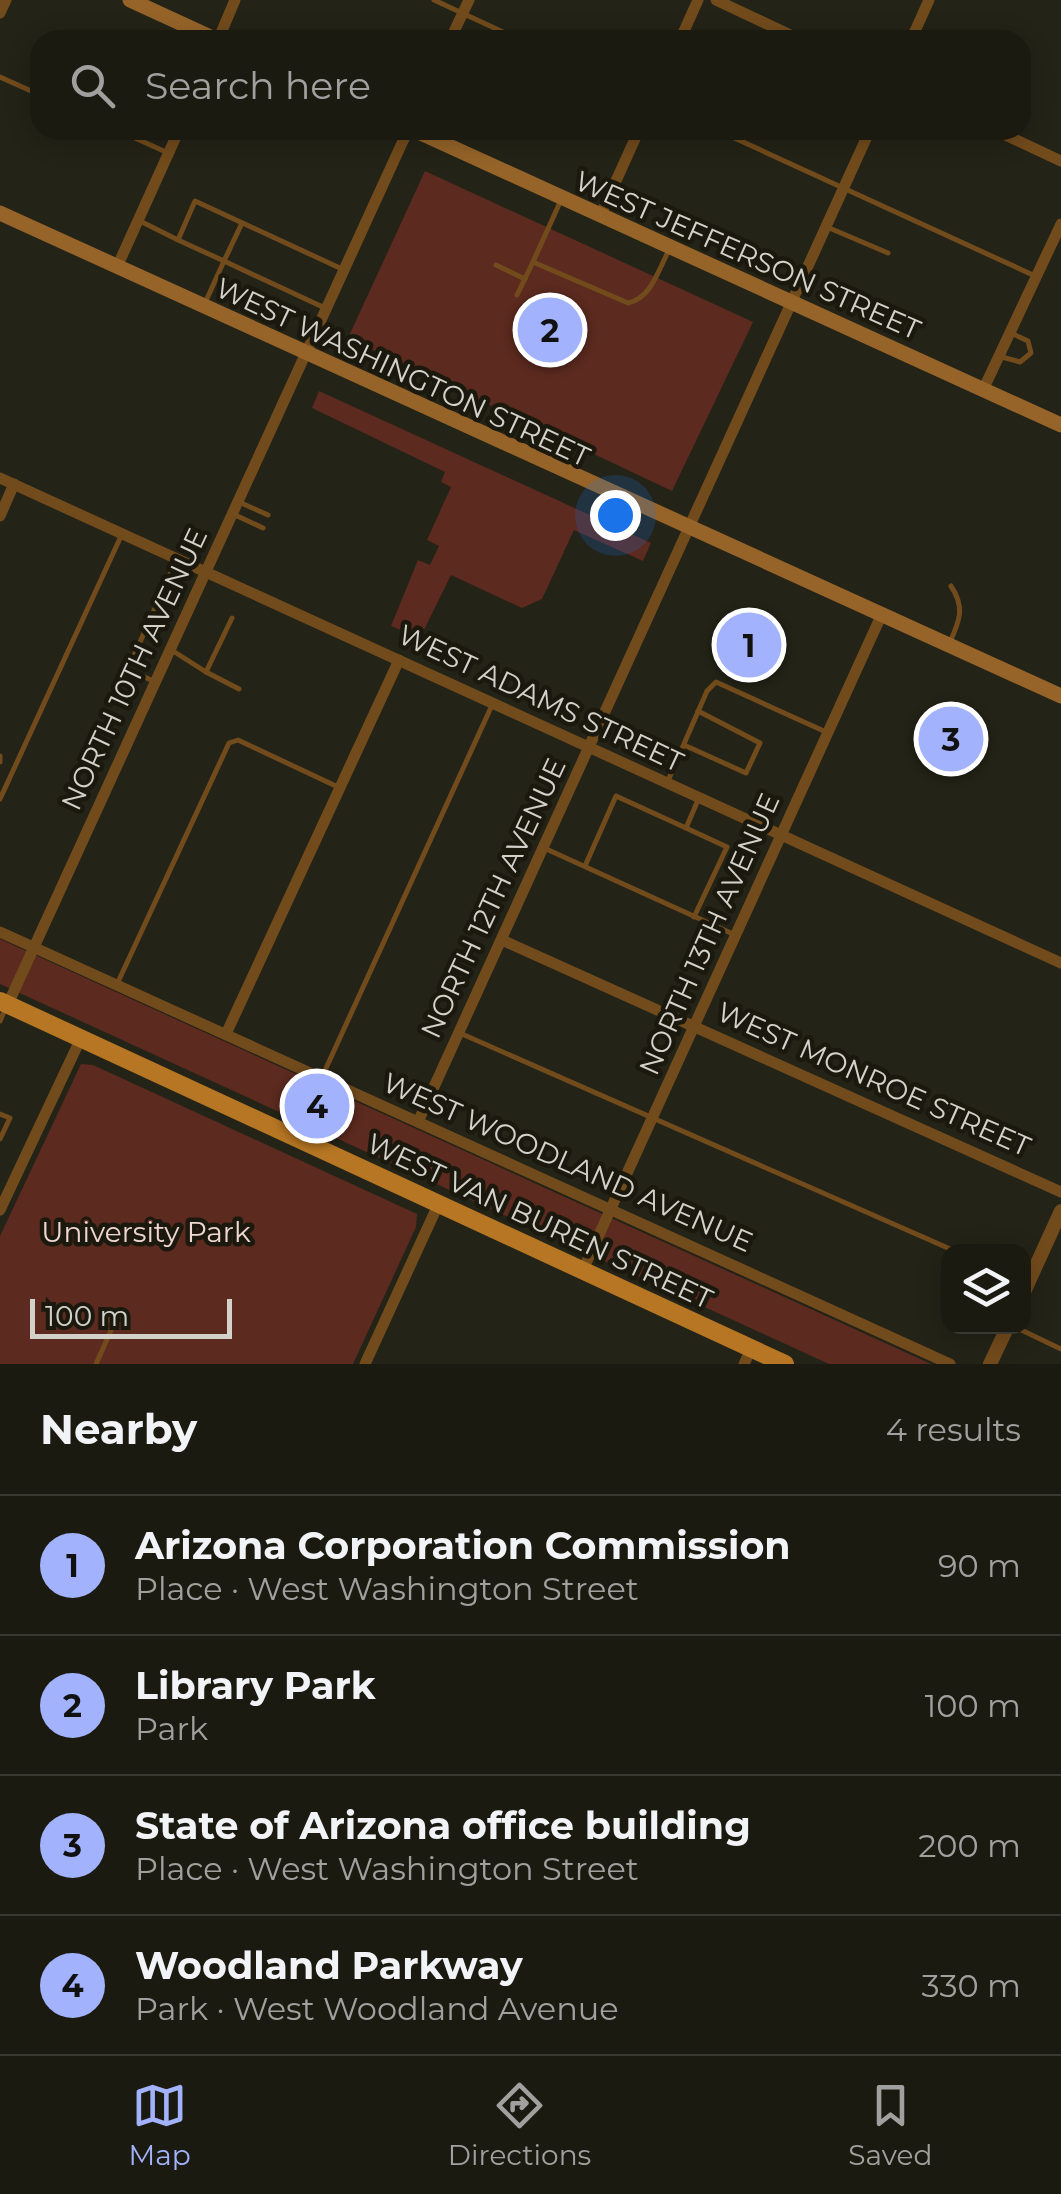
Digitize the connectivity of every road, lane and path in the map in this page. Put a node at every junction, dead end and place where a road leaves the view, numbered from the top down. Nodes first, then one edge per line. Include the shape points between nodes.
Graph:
1 (6, 0) edge
2 (130, 0) edge
3 (235, 0) edge
4 (434, 0) edge
5 (468, 0) edge
6 (698, 0) edge
7 (716, 0) edge
8 (930, 0) edge
9 (0, 13) edge
10 (462, 13) junction
11 (196, 30) edge
12 (222, 30) edge
13 (454, 30) edge
14 (499, 30) edge
15 (684, 30) edge
16 (780, 30) edge
17 (916, 30) edge
18 (0, 77) edge
19 (30, 90) edge
20 (139, 140) edge
21 (174, 140) edge
22 (406, 140) edge
23 (433, 140) edge
24 (634, 140) edge
25 (739, 140) edge
26 (866, 140) edge
27 (1017, 140) edge
28 (168, 153) junction
29 (1061, 160) edge
30 (844, 189) junction
31 (562, 198) junction
32 (0, 212) edge
33 (601, 214) junction
34 (138, 219) junction
35 (242, 222) junction
36 (1061, 224) edge
37 (827, 227) junction
38 (178, 240) junction
39 (670, 247) junction
40 (888, 253) dead end
41 (224, 261) junction
42 (533, 262) junction
43 (496, 265) dead end
44 (118, 267) junction
45 (345, 271) junction
46 (1036, 276) junction
47 (525, 279) junction
48 (518, 296) dead end
49 (792, 304) junction
50 (203, 307) junction
51 (328, 310) junction
52 (1010, 332) junction
53 (306, 355) junction
54 (999, 356) junction
55 (984, 390) junction
56 (1061, 426) edge
57 (0, 478) edge
58 (14, 484) junction
59 (236, 508) junction
60 (268, 515) dead end
61 (0, 516) edge
62 (262, 528) dead end
63 (688, 530) junction
64 (122, 534) junction
65 (177, 559) junction
66 (205, 572) junction
67 (951, 586) dead end
68 (881, 616) junction
69 (232, 618) dead end
70 (948, 646) junction
71 (170, 649) junction
72 (399, 660) junction
73 (206, 672) junction
74 (155, 682) junction
75 (239, 688) dead end
76 (1061, 696) edge
77 (493, 703) junction
78 (698, 712) junction
79 (829, 733) junction
80 (684, 745) junction
81 (589, 747) junction
82 (667, 783) junction
83 (340, 788) junction
84 (699, 797) junction
85 (0, 799) edge
86 (686, 828) junction
87 (782, 835) junction
88 (544, 848) junction
89 (585, 866) junction
90 (694, 916) junction
91 (0, 932) edge
92 (736, 936) junction
93 (502, 940) junction
94 (34, 947) junction
95 (1061, 963) edge
96 (116, 984) junction
97 (2, 1009) edge
98 (694, 1025) junction
99 (459, 1032) junction
100 (226, 1034) junction
101 (81, 1038) junction
102 (322, 1077) junction
103 (0, 1114) edge
104 (654, 1116) junction
105 (418, 1122) junction
106 (0, 1139) edge
107 (4, 1190) edge
108 (1061, 1192) edge
109 (438, 1205) junction
110 (610, 1209) junction
111 (0, 1210) edge
112 (1059, 1221) edge
113 (941, 1245) edge
114 (582, 1272) junction
115 (1031, 1275) edge
116 (108, 1316) dead end
117 (1006, 1334) edge
118 (1028, 1334) edge
119 (1061, 1349) edge
120 (748, 1356) edge
121 (96, 1364) edge
122 (365, 1364) edge
123 (785, 1364) edge
124 (950, 1364) edge
125 (990, 1364) edge

1 - 9 street
2 - 11 main road
3 - 12 street
4 - 10 lane
5 - 10 street
6 - 15 street
7 - 16 street
8 - 17 street
10 - 13 street
10 - 14 lane
18 - 19 lane
20 - 28 lane
21 - 28 street
22 - 45 street, NORTH 10TH AVENUE
23 - 31 main road, WEST JEFFERSON STREET
24 - 33 street
25 - 30 lane
26 - 30 street, NORTH 12TH AVENUE
27 - 29 street
28 - 34 street
30 - 37 street, NORTH 12TH AVENUE
30 - 46 lane
31 - 33 main road, WEST JEFFERSON STREET
31 - 42 lane
32 - 44 main road, WEST WASHINGTON STREET
33 - 39 main road, WEST JEFFERSON STREET
34 - 38 lane
34 - 44 street
35 - 38 lane via 196,201
35 - 41 lane
35 - 45 lane
36 - 46 street
37 - 40 lane
37 - 49 street, NORTH 12TH AVENUE
38 - 41 lane
39 - 42 lane via 649,290 628,303
39 - 49 main road, WEST JEFFERSON STREET
41 - 50 lane
41 - 51 lane
42 - 47 lane
43 - 47 lane
44 - 50 main road, WEST WASHINGTON STREET
45 - 51 street, NORTH 10TH AVENUE
46 - 52 street
47 - 48 lane
49 - 55 main road, WEST JEFFERSON STREET
49 - 63 street, NORTH 12TH AVENUE
50 - 53 main road, WEST WASHINGTON STREET
51 - 53 street, NORTH 10TH AVENUE
52 - 54 street
52 - 54 lane via 1028,340 1032,352 1020,362
53 - 59 street, NORTH 10TH AVENUE
53 - 63 main road, WEST WASHINGTON STREET
54 - 55 street
55 - 56 main road, WEST JEFFERSON STREET
57 - 58 street, WEST ADAMS STREET
58 - 61 street
58 - 64 street, WEST ADAMS STREET
59 - 60 lane
59 - 62 lane
59 - 66 street, NORTH 10TH AVENUE
63 - 68 main road, WEST WASHINGTON STREET
63 - 81 street, NORTH 12TH AVENUE
64 - 65 street, WEST ADAMS STREET
64 - 85 lane
65 - 66 street, WEST ADAMS STREET
65 - 74 lane via 128,669
66 - 71 street, NORTH 10TH AVENUE
66 - 72 street, WEST ADAMS STREET
67 - 70 lane via 962,612
68 - 70 main road, WEST WASHINGTON STREET
68 - 79 street, NORTH 13TH AVENUE
69 - 73 lane
70 - 76 main road, WEST WASHINGTON STREET
71 - 73 lane
71 - 74 street, NORTH 10TH AVENUE
72 - 77 street, WEST ADAMS STREET
72 - 83 street
73 - 75 lane
74 - 94 street, NORTH 10TH AVENUE
77 - 81 street, WEST ADAMS STREET
77 - 102 lane
78 - 79 lane via 716,682
78 - 80 lane
78 - 80 lane via 760,743 746,772
79 - 87 street, NORTH 13TH AVENUE
80 - 82 lane
81 - 82 street, WEST ADAMS STREET
81 - 88 street, NORTH 12TH AVENUE
82 - 84 street, WEST ADAMS STREET
83 - 96 lane via 256,746 229,743
83 - 100 street
84 - 86 lane
84 - 87 street, WEST ADAMS STREET
86 - 89 lane via 616,796
86 - 90 lane via 727,846
87 - 92 street, NORTH 13TH AVENUE
87 - 95 street, WEST ADAMS STREET
88 - 89 lane
88 - 93 street, NORTH 12TH AVENUE
89 - 90 lane
90 - 92 lane
91 - 94 street, WEST WOODLAND AVENUE
92 - 98 street, NORTH 13TH AVENUE
93 - 98 street, WEST MONROE STREET
93 - 99 street, NORTH 12TH AVENUE
94 - 96 street, WEST WOODLAND AVENUE
94 - 97 street, NORTH 10TH AVENUE
96 - 100 street, WEST WOODLAND AVENUE
97 - 101 main road, WEST VAN BUREN STREET
98 - 104 street, NORTH 13TH AVENUE
98 - 108 street, WEST MONROE STREET
99 - 104 lane
99 - 105 street, NORTH 12TH AVENUE
100 - 102 street, WEST WOODLAND AVENUE
101 - 107 street
101 - 109 main road, WEST VAN BUREN STREET
102 - 105 street, WEST WOODLAND AVENUE
103 - 106 lane via 10,1118
104 - 110 street, NORTH 13TH AVENUE
104 - 113 lane
105 - 110 street, WEST WOODLAND AVENUE
107 - 111 street
109 - 114 main road, WEST VAN BUREN STREET
109 - 122 street
110 - 114 street, NORTH 13TH AVENUE
110 - 124 street, WEST WOODLAND AVENUE
112 - 115 street
114 - 120 main road, WEST VAN BUREN STREET
116 - 121 lane via 113,1326
117 - 125 street
118 - 119 lane
120 - 123 main road, WEST VAN BUREN STREET

